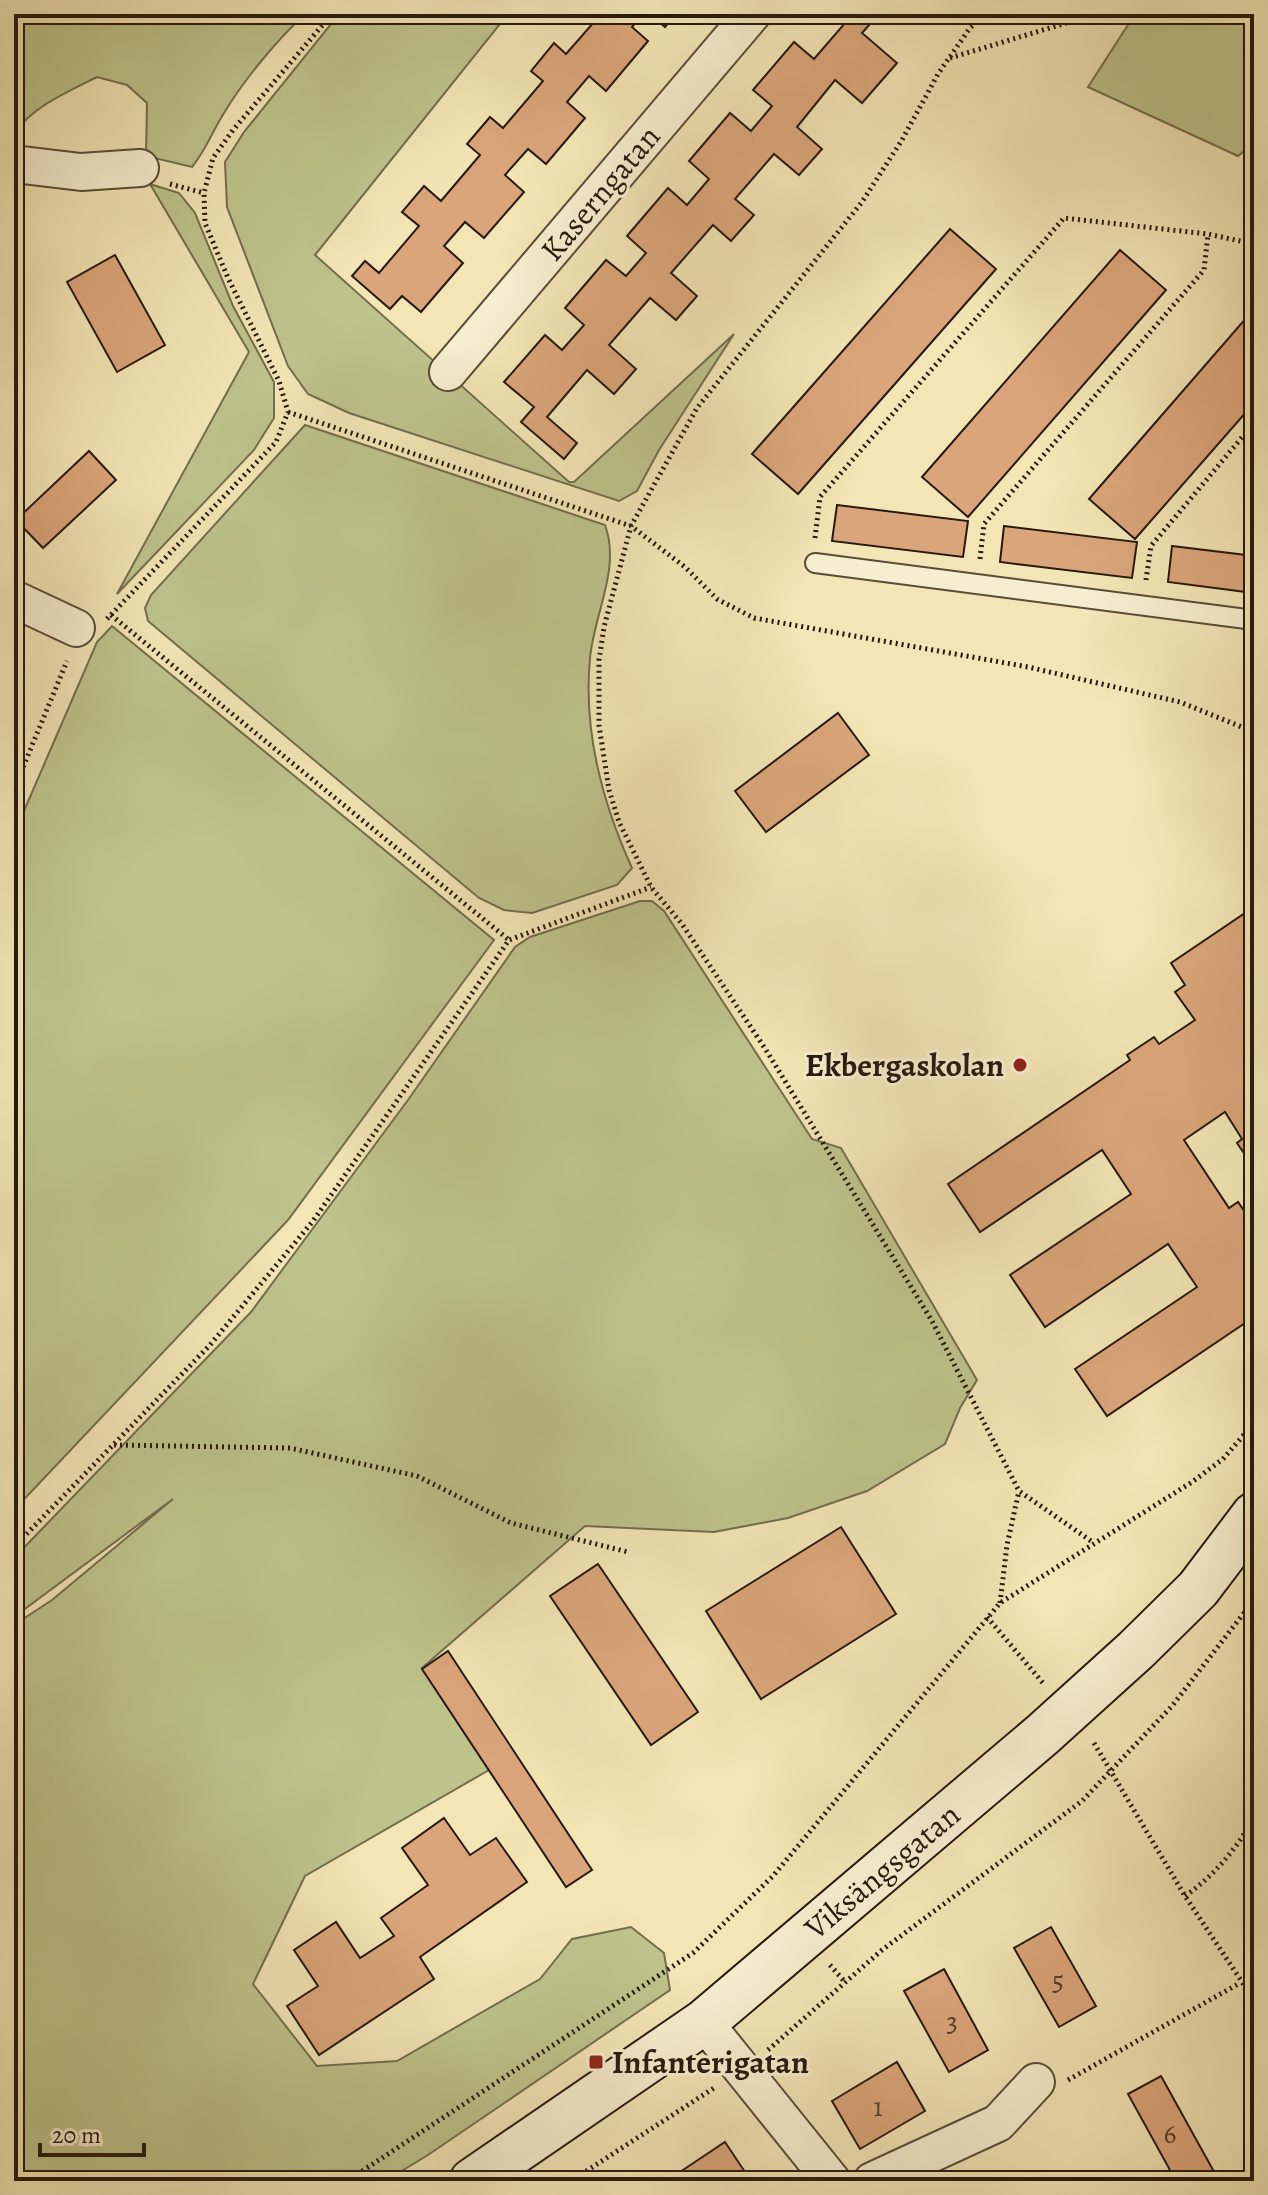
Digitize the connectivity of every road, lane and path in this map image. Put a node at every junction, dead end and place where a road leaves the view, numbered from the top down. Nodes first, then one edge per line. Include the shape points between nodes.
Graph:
1 (332, 14) edge
2 (752, 14) edge
3 (986, 14) edge
4 (1096, 14) edge
5 (949, 58) junction
6 (14, 164) edge
7 (140, 168) dead end
8 (1208, 234) junction
9 (1254, 244) edge
10 (448, 372) dead end
11 (288, 412) junction
12 (1254, 423) edge
13 (631, 526) junction
14 (815, 563) joint
15 (976, 584) junction
16 (14, 599) edge
17 (1142, 606) junction
18 (111, 615) junction
19 (1254, 620) edge
20 (84, 635) junction
21 (1254, 732) edge
22 (14, 789) edge
23 (651, 887) junction
24 (509, 940) junction
25 (1254, 1423) edge
26 (113, 1445) junction
27 (1019, 1491) junction
28 (1254, 1515) edge
29 (1094, 1543) junction
30 (14, 1547) edge
31 (628, 1552) dead end
32 (1254, 1600) edge
33 (1000, 1603) junction
34 (987, 1617) junction
35 (1044, 1683) dead end
36 (1094, 1743) dead end
37 (1109, 1771) junction
38 (1254, 1818) edge
39 (1185, 1896) junction
40 (824, 1958) dead end
41 (845, 1982) junction
42 (1240, 1983) junction
43 (1254, 2000) edge
44 (704, 2022) junction
45 (742, 2069) junction
46 (1036, 2082) joint
47 (347, 2181) edge
48 (472, 2181) edge
49 (571, 2181) edge
50 (832, 2181) edge
51 (872, 2181) edge

1 - 11 path via 233,130 213,158 204,193 205,223 279,381
2 - 10 street, Kaserngatan
3 - 5 path
4 - 5 path
5 - 13 path via 862,202 697,408
6 - 7 street via 81,172
8 - 9 path
8 - 14 path via 1064,218 820,497
8 - 15 path via 1204,270 984,524
11 - 13 path
11 - 18 path via 276,442
12 - 17 path via 1151,546
13 - 21 path via 717,599 754,618 1028,667 1180,702
13 - 23 path via 604,627 599,725 619,822
14 - 15 lane
15 - 17 lane
16 - 20 street
17 - 19 lane
18 - 20 path
18 - 24 path
20 - 22 path via 66,663
23 - 24 path
23 - 27 path via 682,924 766,1050 932,1321
24 - 26 path via 313,1221 210,1345
25 - 29 path via 1223,1459
26 - 30 path
26 - 31 path via 290,1448 417,1476 511,1523
27 - 29 path
27 - 33 path
28 - 44 street, Viksängsgatan via 1198,1589 1136,1650
29 - 33 path
32 - 37 path via 1172,1706
33 - 34 path
34 - 35 path
34 - 47 path via 773,1876 693,1953
36 - 37 path
37 - 39 path
37 - 41 path via 1082,1801
38 - 39 path via 1234,1850
39 - 42 path
40 - 41 path
41 - 45 path
42 - 43 path
42 - 46 path via 1069,2080
44 - 45 street
44 - 48 street, Viksängsgatan
45 - 49 path
45 - 50 street
46 - 51 street via 998,2123

